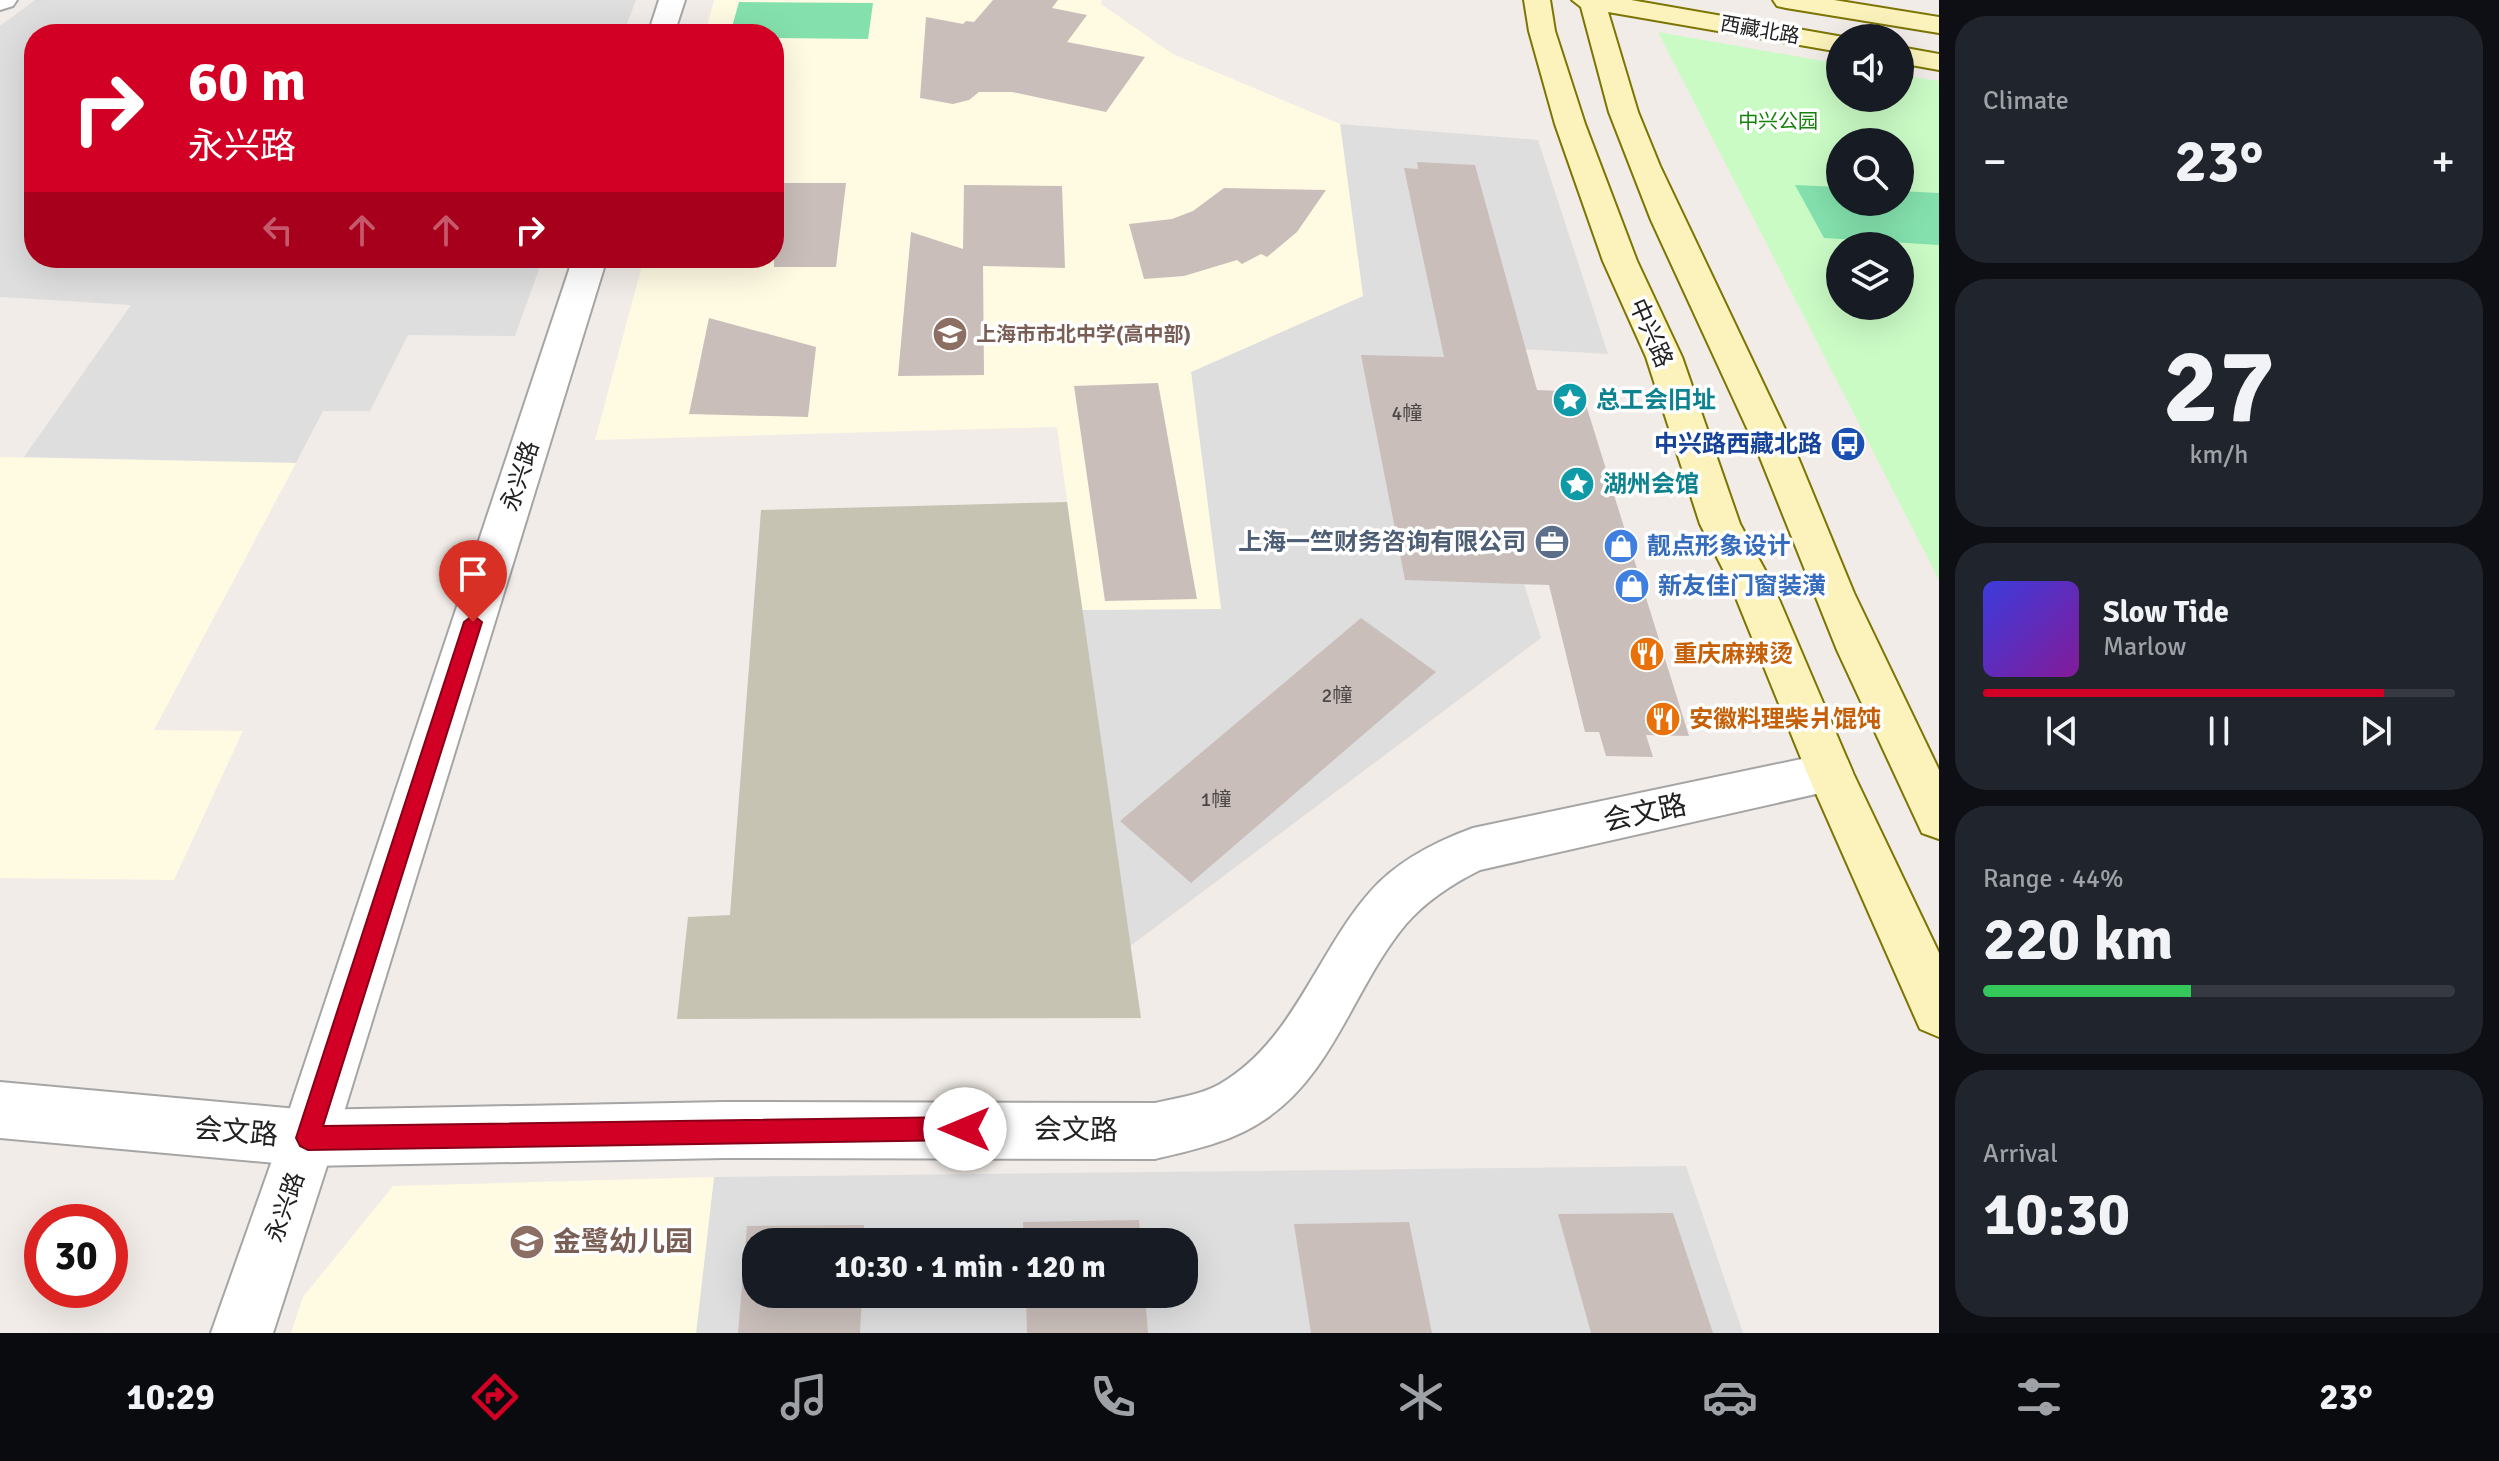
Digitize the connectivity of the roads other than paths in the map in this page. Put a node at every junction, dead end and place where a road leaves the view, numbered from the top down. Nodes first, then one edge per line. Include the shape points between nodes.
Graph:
1 (672, 0) edge
2 (1537, 0) edge
3 (1590, 0) edge
4 (1786, 0) edge
5 (664, 24) edge
6 (1939, 25) edge
7 (1826, 42) edge
8 (1914, 58) edge
9 (1939, 62) edge
10 (587, 268) edge
11 (1830, 773) junction
12 (1939, 818) edge
13 (1939, 1011) edge
14 (0, 1110) edge
15 (308, 1138) junction
16 (242, 1333) edge

1 - 5 street
2 - 11 main road, 中兴路 via 1570,124 1620,261 1664,357 1720,524 1751,583
3 - 7 main road, 西藏北路
3 - 12 main road via 1605,61 1646,171
4 - 6 main road, 西藏北路
8 - 9 main road
10 - 15 street, 永兴路
11 - 13 main road, 中兴路
11 - 15 street, 会文路 via 1473,850 1436,866 1381,916 1280,1070 1247,1099 1211,1117 1155,1131 724,1130
14 - 15 street, 会文路
15 - 16 street, 永兴路

